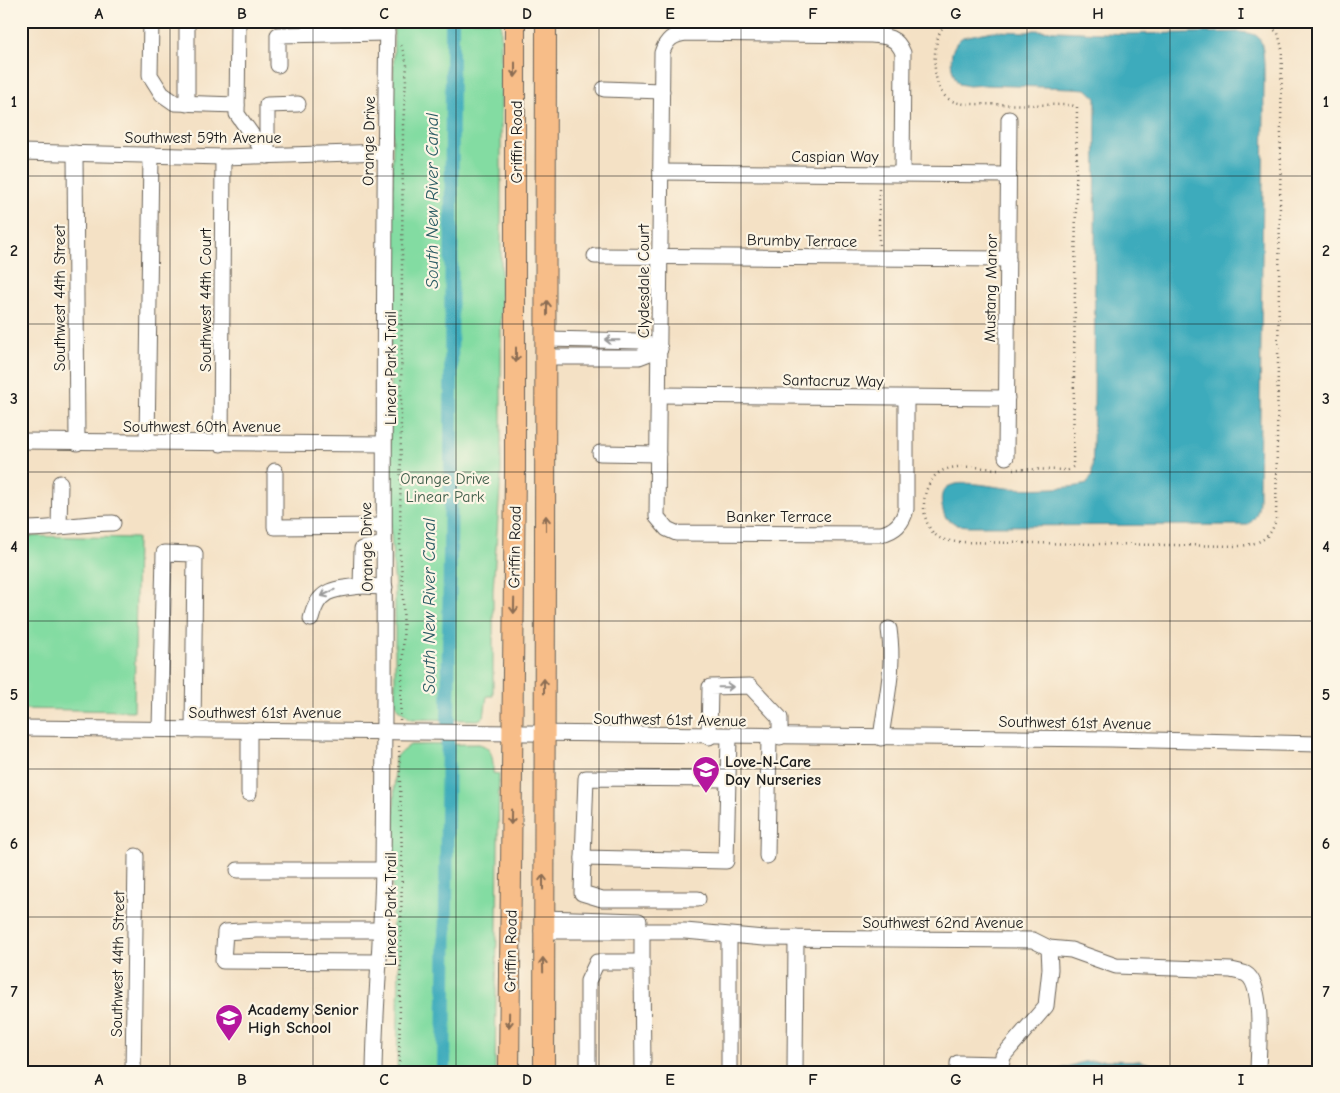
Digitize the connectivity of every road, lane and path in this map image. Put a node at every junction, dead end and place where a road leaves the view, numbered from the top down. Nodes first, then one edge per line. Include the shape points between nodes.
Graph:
1 (151, 21) edge
2 (187, 21) edge
3 (238, 21) edge
4 (515, 21) edge
5 (546, 21) edge
6 (948, 21) edge
7 (1264, 21) edge
8 (391, 31) edge
9 (278, 65) dead end
10 (604, 89) dead end
11 (662, 91) junction
12 (187, 104) junction
13 (298, 104) dead end
14 (237, 105) junction
15 (1009, 119) dead end
16 (21, 152) edge
17 (385, 152) junction
18 (75, 153) junction
19 (151, 155) junction
20 (267, 156) junction
21 (223, 157) junction
22 (661, 172) junction
23 (902, 174) junction
24 (1009, 175) junction
25 (879, 182) dead end
26 (516, 186) junction
27 (879, 245) dead end
28 (595, 256) dead end
29 (660, 256) junction
30 (1008, 260) junction
31 (547, 348) junction
32 (660, 348) junction
33 (659, 395) junction
34 (906, 398) junction
35 (1007, 398) junction
36 (21, 441) edge
37 (77, 443) junction
38 (147, 443) junction
39 (221, 444) junction
40 (383, 444) junction
41 (600, 453) dead end
42 (658, 454) junction
43 (1007, 465) junction
44 (275, 471) dead end
45 (60, 483) dead end
46 (661, 523) joint
47 (113, 524) dead end
48 (383, 526) junction
49 (59, 527) junction
50 (21, 529) edge
51 (384, 544) junction
52 (361, 586) junction
53 (385, 587) junction
54 (311, 619) dead end
55 (889, 628) dead end
56 (401, 716) dead end
57 (21, 728) edge
58 (160, 729) junction
59 (193, 730) junction
60 (249, 730) junction
61 (384, 731) junction
62 (512, 734) junction
63 (544, 735) junction
64 (709, 737) junction
65 (729, 737) junction
66 (775, 737) junction
67 (881, 738) junction
68 (1319, 744) edge
69 (399, 747) dead end
70 (727, 778) junction
71 (249, 793) dead end
72 (136, 856) dead end
73 (767, 856) dead end
74 (583, 858) junction
75 (238, 870) dead end
76 (383, 870) junction
77 (698, 899) dead end
78 (542, 924) junction
79 (381, 930) junction
80 (642, 930) junction
81 (693, 932) junction
82 (729, 936) junction
83 (796, 938) junction
84 (1049, 948) junction
85 (379, 962) junction
86 (642, 962) junction
87 (1001, 1068) edge
88 (510, 1069) edge
89 (133, 1072) edge
90 (374, 1072) edge
91 (399, 1072) edge
92 (544, 1072) edge
93 (588, 1072) edge
94 (643, 1072) edge
95 (729, 1072) edge
96 (795, 1072) edge
97 (958, 1072) edge
98 (1258, 1072) edge

1 - 12 street via 150,75 162,94 175,103
2 - 12 street
3 - 14 street
4 -> 26 main road, Griffin Road
31 -> 5 main road, Griffin Road
6 - 43 path via 941,28 936,44 935,74 939,88 950,100 965,104 1077,107 1073,467 1068,470
7 - 43 path via 1278,33 1282,48 1276,519 1270,535 1263,541 1241,546 956,542 945,540 931,530 925,514 927,486 931,479 945,470
8 - 9 street via 278,35
8 - 17 street, Orange Drive
8 - 56 path, Linear Park Trail via 407,64 403,144 400,552 404,590 404,678
10 - 11 street
11 - 22 street, Clydesdale Court
11 - 23 street, Clydesdale Court via 662,53 674,36 687,33 890,37 896,40 903,53
12 - 14 street
13 - 20 street via 267,105
14 - 20 street via 237,114
15 - 24 street, Mustang Manor
16 - 18 street, Southwest 59th Avenue
17 - 20 street, Southwest 59th Avenue
17 - 40 street, Orange Drive
18 - 19 street, Southwest 59th Avenue
18 - 37 street, Southwest 44th Street
19 - 21 street, Southwest 59th Avenue
19 - 38 street
20 - 21 street, Southwest 59th Avenue
21 - 39 street, Southwest 44th Court
22 - 23 street, Caspian Way
22 - 29 street, Clydesdale Court
23 - 24 street, Caspian Way
24 - 30 street, Mustang Manor
25 - 27 path
26 - 31 main road via 527,194 528,325
26 -> 62 main road, Griffin Road
28 - 29 street, Brumby Terrace
29 - 30 street, Brumby Terrace
29 - 32 street, Clydesdale Court
30 - 35 street, Mustang Manor
31 - 32 street via 639,356
63 -> 31 main road, Griffin Road
32 - 33 street, Clydesdale Court
33 - 34 street, Santacruz Way
33 - 42 street, Clydesdale Court
34 - 35 street, Santacruz Way
34 - 46 street, Banker Terrace via 906,509 904,518 891,532 676,533
35 - 43 street, Mustang Manor
36 - 37 street, Southwest 60th Avenue
37 - 38 street, Southwest 60th Avenue
38 - 39 street, Southwest 60th Avenue
39 - 40 street, Southwest 60th Avenue
40 - 48 street, Orange Drive
41 - 42 street
42 - 46 street, Clydesdale Court via 656,506
44 - 48 street via 274,527
45 - 49 street
47 - 49 street
48 - 51 street, Orange Drive
49 - 50 street
51 - 52 street via 362,549
51 - 53 street, Orange Drive
52 - 53 street
52 -> 54 street via 338,588 323,594 314,604
53 - 61 street, Orange Drive
55 - 67 street via 892,679
57 - 58 street, Southwest 61st Avenue
58 - 59 street, Southwest 61st Avenue
58 - 59 street via 164,553 195,554
59 - 60 street, Southwest 61st Avenue
60 - 61 street, Southwest 61st Avenue
60 - 71 street
61 - 62 street, Southwest 61st Avenue
61 - 76 street, Orange Drive
62 - 63 street, Southwest 61st Avenue
62 -> 88 main road, Griffin Road
63 - 64 street, Southwest 61st Avenue
78 -> 63 main road, Griffin Road
64 - 65 street, Southwest 61st Avenue
64 -> 66 street via 710,687 750,686 780,718
65 - 66 street, Southwest 61st Avenue
65 - 70 street
66 - 67 street, Southwest 61st Avenue
66 - 73 street
67 - 68 street, Southwest 61st Avenue
69 - 91 path, Linear Park Trail via 402,860
70 - 74 street via 586,778
70 - 74 street via 726,861
72 - 89 street, Southwest 44th Street
74 - 77 street via 582,893 602,899
75 - 76 street
76 - 79 street, Orange Drive
78 - 80 street, Southwest 62nd Avenue
78 - 81 street, Southwest 62nd Avenue via 685,922
92 -> 78 main road, Griffin Road
79 - 85 street, Orange Drive
79 - 85 street via 225,932 223,961
80 - 81 street, Southwest 62nd Avenue
80 - 86 street
81 - 82 street, Southwest 62nd Avenue
82 - 83 street, Southwest 62nd Avenue
82 - 95 street
83 - 84 street, Southwest 62nd Avenue via 1033,940
83 - 96 street
84 - 87 street via 1046,1006 1007,1050
84 - 98 street, Southwest 62nd Avenue via 1071,950 1116,966 1231,970 1247,975 1254,984 1258,1002
85 - 90 street, Orange Drive
86 - 93 street via 597,962 588,981
86 - 94 street
87 - 97 street via 958,1063

